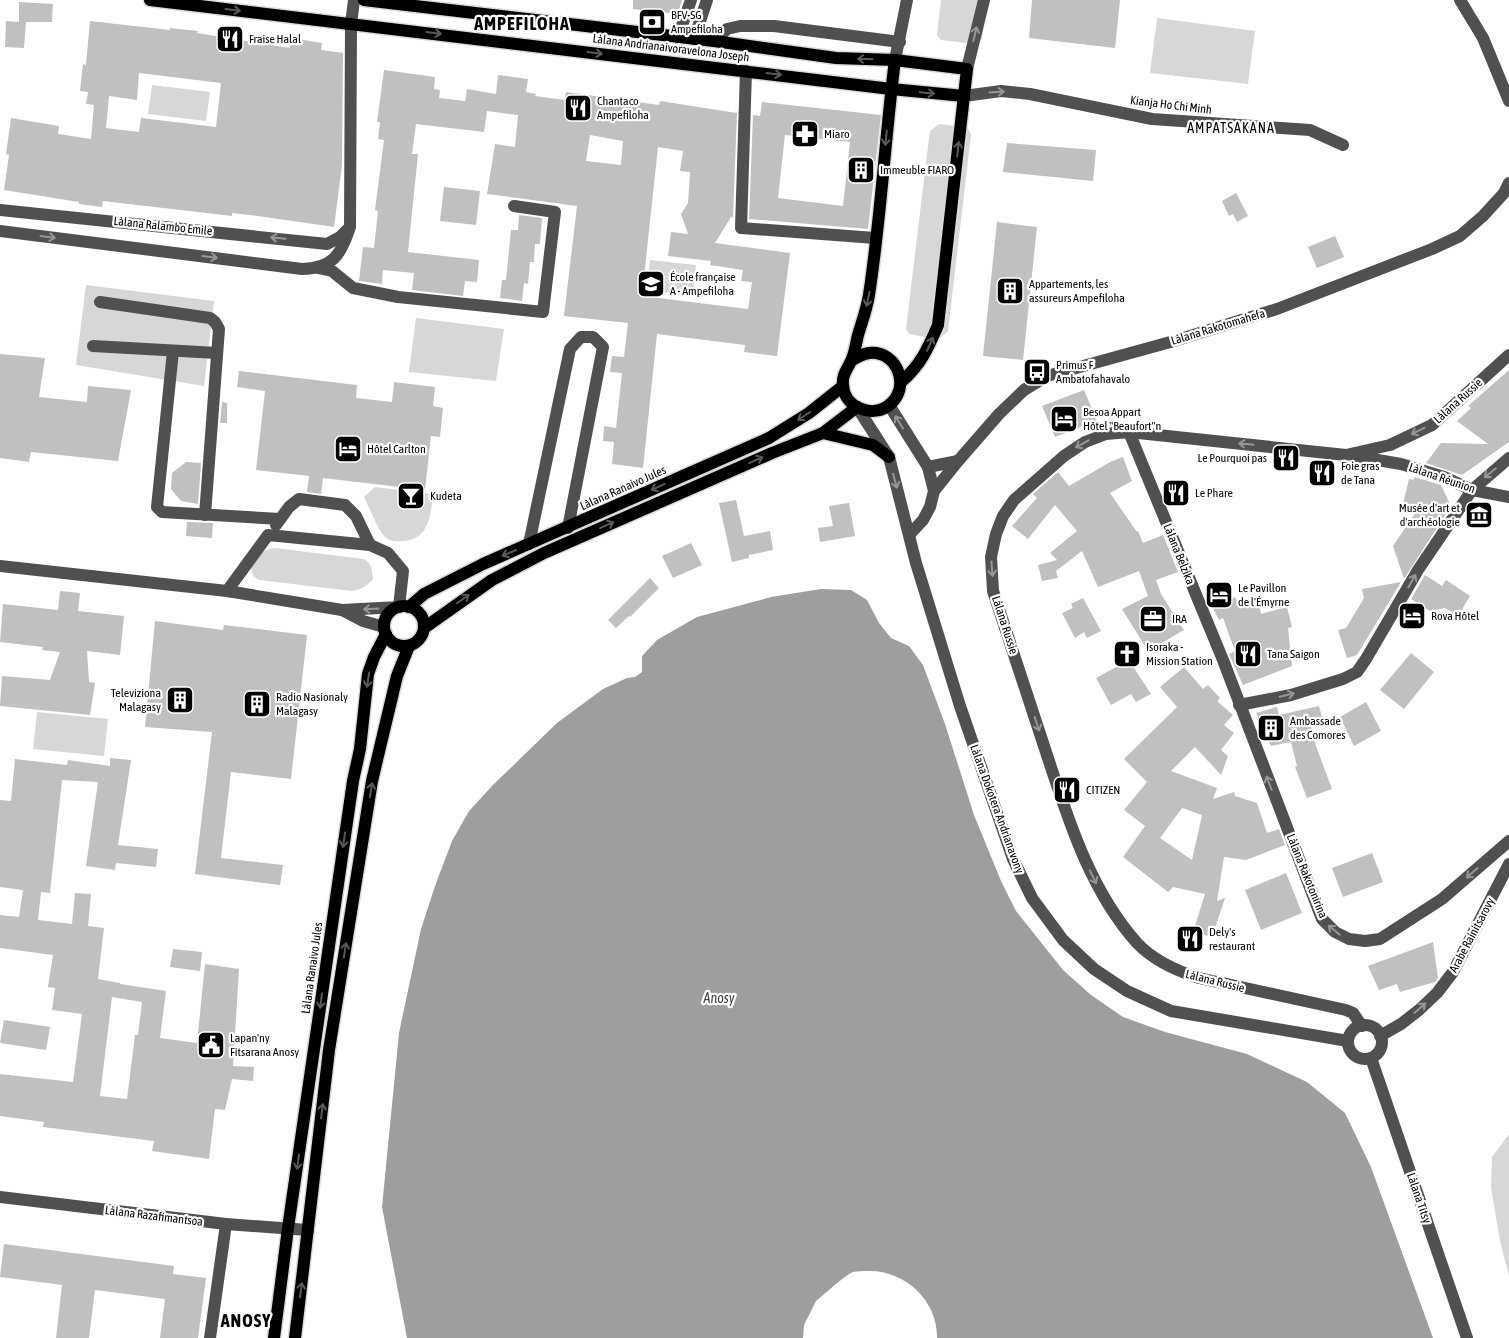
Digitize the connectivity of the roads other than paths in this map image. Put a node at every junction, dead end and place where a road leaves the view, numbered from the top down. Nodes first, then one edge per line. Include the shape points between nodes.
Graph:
1 (150, 0) edge
2 (354, 0) edge
3 (364, 0) edge
4 (691, 0) edge
5 (707, 0) edge
6 (907, 0) edge
7 (984, 0) edge
8 (1460, 0) edge
9 (351, 24) junction
10 (678, 37) junction
11 (694, 39) junction
12 (714, 41) junction
13 (900, 42) junction
14 (895, 60) junction
15 (967, 68) junction
16 (746, 71) junction
17 (891, 89) junction
18 (964, 96) junction
19 (1509, 101) edge
20 (1343, 145) dead end
21 (1509, 183) edge
22 (514, 206) dead end
23 (0, 210) edge
24 (350, 227) junction
25 (0, 231) edge
26 (875, 238) junction
27 (318, 268) junction
28 (100, 302) dead end
29 (93, 346) dead end
30 (173, 351) junction
31 (217, 353) junction
32 (1509, 355) edge
33 (852, 360) junction
34 (901, 382) junction
35 (842, 386) junction
36 (889, 405) junction
37 (857, 407) junction
38 (1129, 432) junction
39 (823, 433) junction
40 (1346, 455) junction
41 (889, 457) junction
42 (1509, 458) edge
43 (958, 461) junction
44 (928, 467) junction
45 (1472, 490) junction
46 (934, 491) junction
47 (1509, 497) edge
48 (205, 515) junction
49 (280, 519) junction
50 (568, 528) junction
51 (910, 534) junction
52 (268, 535) junction
53 (529, 544) junction
54 (370, 545) junction
55 (0, 566) edge
56 (227, 591) junction
57 (404, 607) junction
58 (342, 610) junction
59 (424, 628) junction
60 (385, 631) junction
61 (409, 646) junction
62 (1240, 705) junction
63 (1509, 841) edge
64 (1509, 864) edge
65 (1362, 1026) junction
66 (1380, 1036) junction
67 (1348, 1041) junction
68 (1371, 1058) junction
69 (0, 1197) edge
70 (226, 1224) junction
71 (288, 1228) junction
72 (308, 1230) junction
73 (210, 1338) edge
74 (274, 1338) edge
75 (295, 1338) edge
76 (1467, 1338) edge

1 -> 9 main road, Làlana Andrianaivoravelona Joseph
2 - 9 street
3 - 10 main road, Làlana Andrianaivoravelona Joseph
4 - 10 street
5 - 11 street
6 - 13 street
15 -> 7 street
8 - 19 street via 1483,38
9 -> 16 main road, Làlana Andrianaivoravelona Joseph
9 - 24 street
10 - 11 main road, Làlana Andrianaivoravelona Joseph
11 - 12 main road, Làlana Andrianaivoravelona Joseph
12 - 13 street via 727,29 774,26
14 -> 12 main road, Làlana Andrianaivoravelona Joseph via 836,58
13 - 14 street
14 - 15 main road
14 - 17 main road
15 - 18 main road
16 -> 17 main road, Làlana Andrianaivoravelona Joseph
16 - 26 street via 741,228
17 -> 18 main road, Kianja Ho Chi Minh
17 -> 26 main road
18 -> 20 street, Kianja Ho Chi Minh via 1002,91 1152,119 1310,130
34 -> 18 main road via 924,357 938,325
21 - 43 street, Làlana Rakotomahefa via 1483,216 1460,236 1432,249 1277,309 1047,376 1024,390
22 - 27 street via 555,212 543,312 353,288 332,271
24 -> 23 street, Làlana Ralambo Emile via 327,244
24 - 27 street via 334,259
25 -> 27 street via 302,269
26 -> 33 main road via 869,296
28 - 31 street via 210,318 219,329
29 - 30 street
30 - 31 street
30 - 48 street via 157,507 162,512
31 - 48 street
32 -> 40 street, Làlana Russie via 1432,425 1390,445
33 - 34 main road via 869,353 888,358 900,373
33 - 35 main road via 844,372
34 - 36 main road via 898,395
35 - 37 main road via 847,400
35 -> 50 main road, Làlana Ranaivo Jules via 809,413 769,438
36 - 37 main road via 878,411
44 -> 36 street
37 - 39 main road
37 - 41 street, Làlana Dokotera Andrianavony
40 -> 38 street, Làlana Russie
38 - 62 street, Làlana Belzika
38 -> 65 street, Làlana Russie via 1106,434 1085,442 1014,500 1003,516 991,557 993,591 1079,848 1099,889 1120,921 1138,944 1156,959 1199,978 1346,1010 1353,1013
39 - 41 main road via 873,445
59 -> 39 main road via 492,580 544,553
40 - 45 street, Làlana Réunion via 1402,464
41 -> 51 street, Làlana Dokotera Andrianavony
42 -> 45 street
43 - 44 street
43 - 46 street, Làlana Rakotomahefa
44 - 46 street
45 - 47 street, Làlana Réunion
62 -> 45 street via 1291,695 1357,672 1418,570
46 - 51 street via 923,520
48 - 49 street
49 - 52 street
49 - 54 street via 299,499 345,505 356,516
50 - 53 main road, Làlana Ranaivo Jules
50 - 53 street via 603,347 593,337 581,338 570,349
51 - 67 street, Làlana Dokotera Andrianavony via 960,706 1012,858 1032,898 1063,940 1094,969 1127,992 1171,1011
52 - 54 street
52 - 56 street
53 -> 57 main road, Làlana Ranaivo Jules via 482,564
54 - 57 street via 388,553 403,571
55 - 56 street
56 - 58 street
57 -> 58 street
57 - 59 main road via 420,615
57 - 60 main road via 391,610 385,618
58 - 60 street
59 - 61 main road via 419,639
60 - 61 main road via 395,644
60 -> 71 main road, Làlana Ranaivo Jules via 368,674 360,749 351,790
72 -> 61 main road via 329,1050 372,781 397,676
63 -> 62 street, Làlana Rakotonirina via 1442,899 1380,938 1365,941 1349,939 1335,932 1322,918
66 -> 64 street, Arabe Rainitsarovy via 1419,1010 1453,972
65 - 66 street via 1373,1028
65 - 67 street via 1353,1031
66 - 68 street via 1379,1051
67 - 68 street via 1354,1056
68 - 76 street, Làlana Titsy
69 - 70 street, Làlana Razafimantsoa
70 - 71 street, Làlana Razafimantsoa
70 - 73 street
71 - 72 street, Làlana Razafimantsoa
71 - 74 main road, Làlana Ranaivo Jules
75 -> 72 main road

